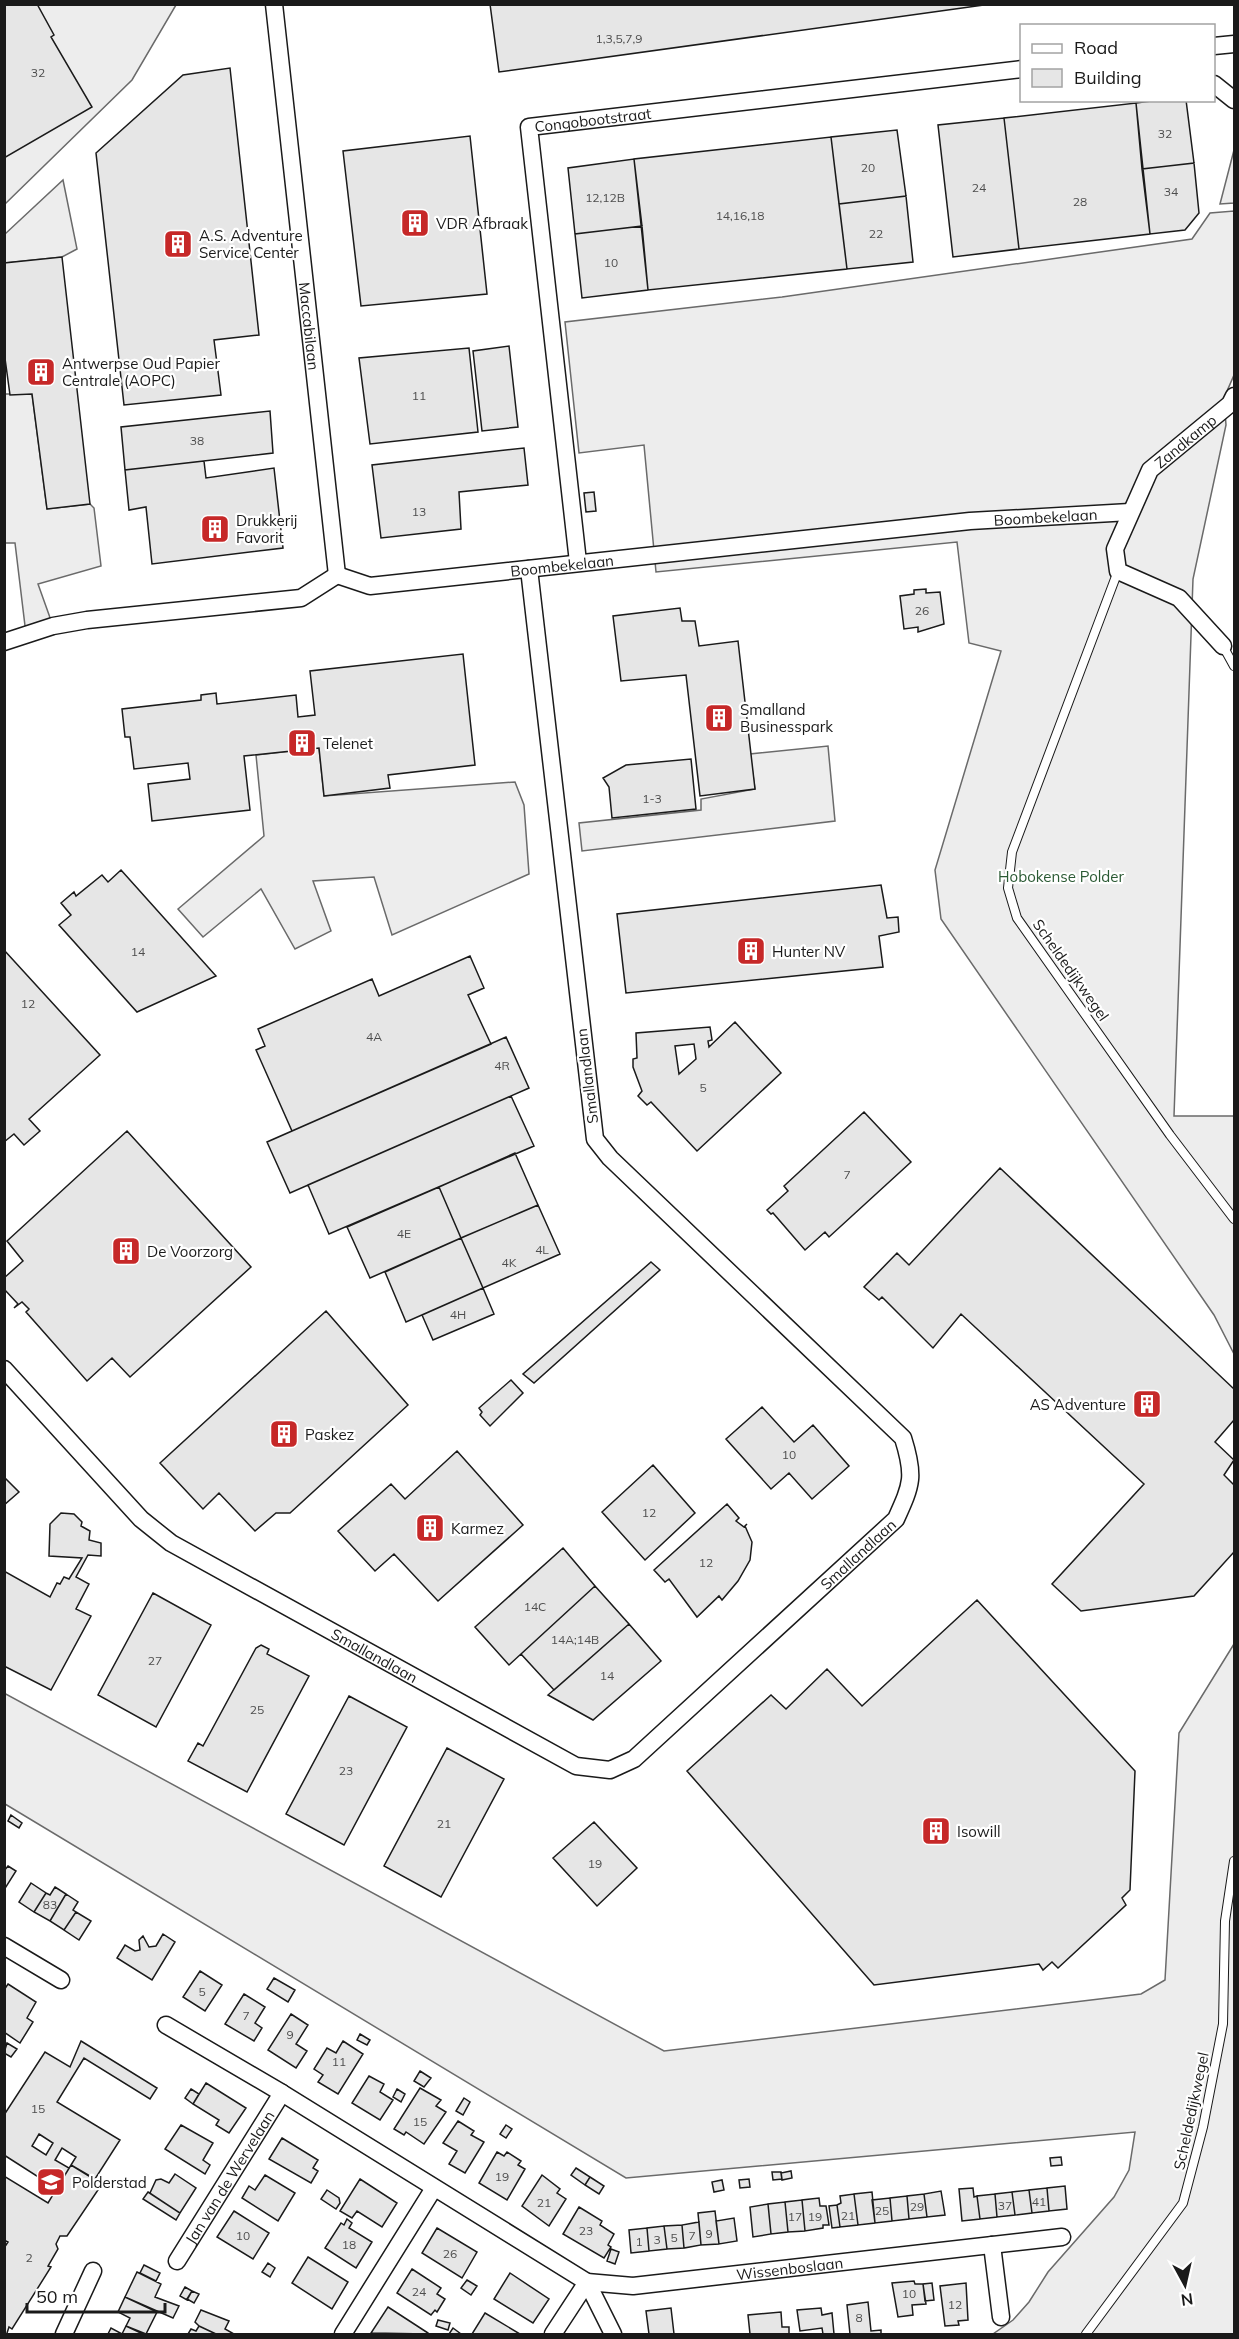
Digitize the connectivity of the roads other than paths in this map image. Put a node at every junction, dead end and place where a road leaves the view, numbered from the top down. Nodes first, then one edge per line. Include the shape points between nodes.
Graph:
1 (274, 4) edge
2 (1234, 44) edge
3 (1215, 46) edge
4 (1020, 69) edge
5 (1215, 85) edge
6 (1234, 100) edge
7 (1232, 400) edge
8 (1130, 512) junction
9 (578, 562) junction
10 (529, 569) junction
11 (1118, 571) junction
12 (337, 575) junction
13 (4, 642) edge
14 (1224, 646) joint
15 (1234, 666) edge
16 (1234, 1219) edge
17 (4, 1369) edge
18 (1234, 1861) edge
19 (4, 1946) edge
20 (61, 1980) dead end
21 (166, 2025) dead end
22 (282, 2093) junction
23 (434, 2188) junction
24 (1062, 2237) dead end
25 (992, 2245) junction
26 (177, 2261) dead end
27 (93, 2271) dead end
28 (587, 2282) junction
29 (1001, 2317) dead end
30 (64, 2334) edge
31 (343, 2334) edge
32 (554, 2334) edge
33 (613, 2334) edge
34 (1086, 2334) edge

1 - 12 street, Maccabilaan
2 - 3 street
4 - 9 street, Congobootstraat via 529,126
5 - 6 street
7 - 8 street, Zandkamp via 1150,470
8 - 9 street, Boombekelaan via 970,521
8 - 11 street, Zandkamp via 1115,549
9 - 10 street, Boombekelaan
10 - 12 street, Boombekelaan via 370,586
10 - 17 street, Smallandlaan via 595,1139 610,1158 903,1438 910,1462 911,1488 896,1519 634,1759 610,1770 576,1767 171,1543 141,1519
11 - 14 street via 1179,598
11 - 16 lane, Scheldedijkwegel via 1012,852 1008,888 1017,918
12 - 13 street via 301,598 87,620
14 - 15 lane
18 - 34 lane, Scheldedijkwegel via 1225,1922 1223,2024 1183,2203
19 - 20 street
21 - 22 street, Jan van de Wervelaan
22 - 23 street, Jan van de Wervelaan
22 - 26 street, Jan van de Wervelaan
23 - 28 street, Jan van de Wervelaan
23 - 31 street
24 - 25 street, Wissenboslaan
25 - 28 street, Wissenboslaan via 633,2286
25 - 29 street
27 - 30 street
28 - 32 street
28 - 33 street

